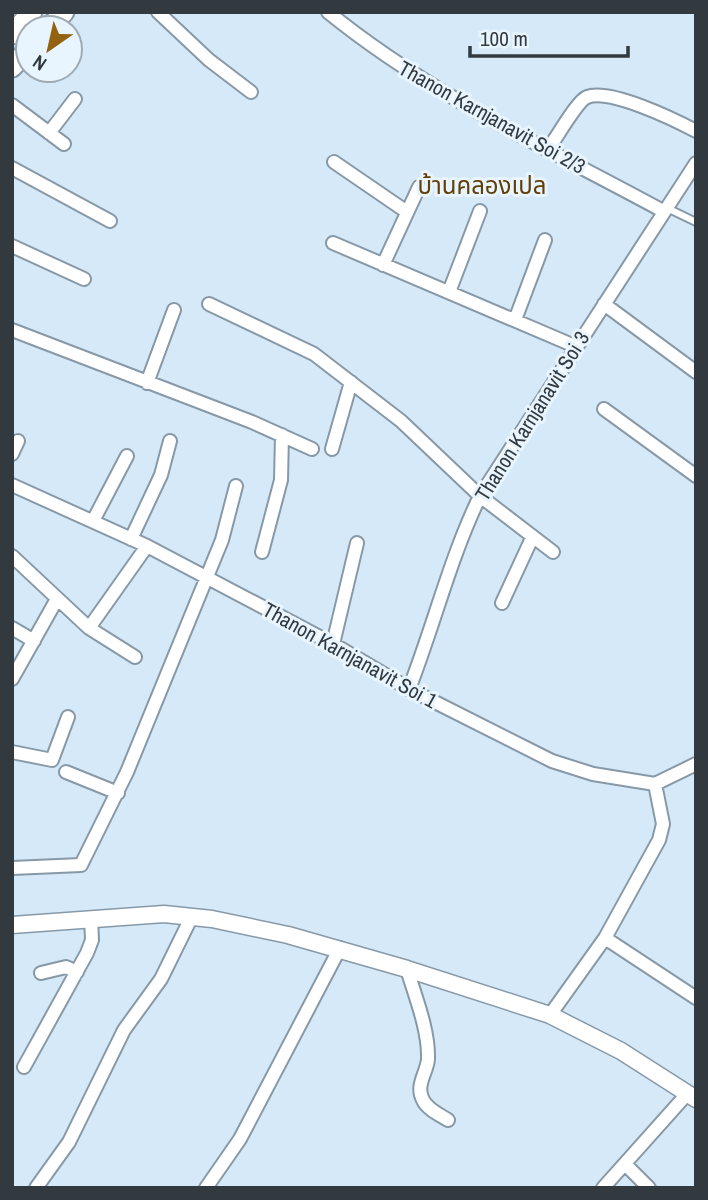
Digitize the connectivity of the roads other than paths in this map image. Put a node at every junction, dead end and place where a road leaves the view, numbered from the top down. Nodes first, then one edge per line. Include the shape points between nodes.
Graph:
1 (32, 12) edge
2 (158, 12) edge
3 (328, 12) edge
4 (12, 34) edge
5 (251, 92) dead end
6 (75, 99) dead end
7 (12, 105) edge
8 (696, 131) edge
9 (49, 133) junction
10 (64, 144) dead end
11 (548, 149) junction
12 (334, 162) dead end
13 (696, 163) edge
14 (12, 168) edge
15 (419, 187) dead end
16 (664, 209) junction
17 (481, 211) dead end
18 (407, 212) junction
19 (110, 221) dead end
20 (696, 222) edge
21 (545, 240) dead end
22 (333, 243) dead end
23 (12, 246) edge
24 (383, 265) junction
25 (84, 279) dead end
26 (449, 292) junction
27 (209, 304) dead end
28 (604, 304) junction
29 (174, 310) dead end
30 (514, 320) junction
31 (14, 333) edge
32 (577, 347) junction
33 (696, 372) edge
34 (351, 382) junction
35 (147, 383) junction
36 (604, 409) dead end
37 (282, 435) junction
38 (18, 441) dead end
39 (170, 441) dead end
40 (312, 449) dead end
41 (332, 449) dead end
42 (12, 454) edge
43 (127, 456) dead end
44 (696, 476) edge
45 (12, 485) edge
46 (236, 486) dead end
47 (480, 496) junction
48 (93, 521) junction
49 (532, 538) junction
50 (131, 539) junction
51 (357, 543) dead end
52 (147, 546) junction
53 (262, 552) dead end
54 (553, 552) dead end
55 (12, 556) edge
56 (205, 576) junction
57 (57, 599) junction
58 (502, 603) dead end
59 (12, 628) edge
60 (89, 628) junction
61 (34, 641) junction
62 (333, 644) junction
63 (135, 657) dead end
64 (12, 679) edge
65 (409, 689) junction
66 (68, 717) dead end
67 (12, 752) edge
68 (696, 764) edge
69 (66, 772) dead end
70 (654, 784) junction
71 (118, 793) junction
72 (12, 868) edge
73 (192, 916) junction
74 (91, 918) junction
75 (12, 925) edge
76 (605, 938) junction
77 (340, 948) junction
78 (407, 968) junction
79 (77, 972) junction
80 (41, 973) dead end
81 (696, 998) edge
82 (550, 1015) junction
83 (24, 1067) dead end
84 (692, 1096) edge
85 (449, 1120) dead end
86 (625, 1164) junction
87 (36, 1188) edge
88 (206, 1188) edge
89 (603, 1188) edge
90 (649, 1188) edge

1 - 4 main road
2 - 5 street
3 - 11 street, Thanon Karnjanavit Soi 2/3 via 432,87
6 - 9 street
7 - 9 street
8 - 11 street via 644,106 592,96 582,101
9 - 10 street
11 - 16 street, Thanon Karnjanavit Soi 2/3
12 - 18 street
13 - 16 street, Thanon Karnjanavit Soi 3
14 - 19 street
15 - 18 street
16 - 20 lane
16 - 28 street, Thanon Karnjanavit Soi 3
17 - 26 street
18 - 24 street
21 - 30 street
22 - 24 street
23 - 25 street
24 - 26 street
26 - 30 street
27 - 34 street via 304,347
28 - 32 street, Thanon Karnjanavit Soi 3
28 - 33 street
29 - 35 street
30 - 32 street
31 - 35 street
32 - 47 street, Thanon Karnjanavit Soi 3
34 - 41 street
34 - 47 street via 401,421
35 - 37 street
36 - 44 street
37 - 40 street
37 - 53 street via 281,480
38 - 42 street
39 - 50 street via 161,475
43 - 48 street
45 - 48 street, Thanon Karnjanavit Soi 1
46 - 56 street via 222,540
47 - 49 street
47 - 65 street, Thanon Karnjanavit Soi 3 via 459,539
48 - 50 street, Thanon Karnjanavit Soi 1
49 - 54 street
49 - 58 street
50 - 52 street, Thanon Karnjanavit Soi 1
51 - 62 street
52 - 56 street, Thanon Karnjanavit Soi 1
52 - 60 street
55 - 57 street
56 - 62 street, Thanon Karnjanavit Soi 1
56 - 71 street
57 - 60 street
57 - 61 street
59 - 61 street
60 - 63 street
61 - 64 street
62 - 65 street, Thanon Karnjanavit Soi 1
65 - 70 street, Thanon Karnjanavit Soi 1 via 552,761 593,774
66 - 67 street via 52,760
68 - 70 street
69 - 71 street
70 - 76 street via 661,835
71 - 72 street via 81,864
73 - 74 street
73 - 77 street
73 - 87 street via 161,979 124,1030 69,1142
74 - 75 street
74 - 79 street via 92,940
76 - 81 street
76 - 82 street
77 - 78 street
77 - 88 street via 240,1139
78 - 82 street
78 - 85 street via 428,1047 421,1097
79 - 80 street via 65,967
79 - 83 street
82 - 84 street via 621,1051
84 - 86 street
86 - 89 street
86 - 90 street

